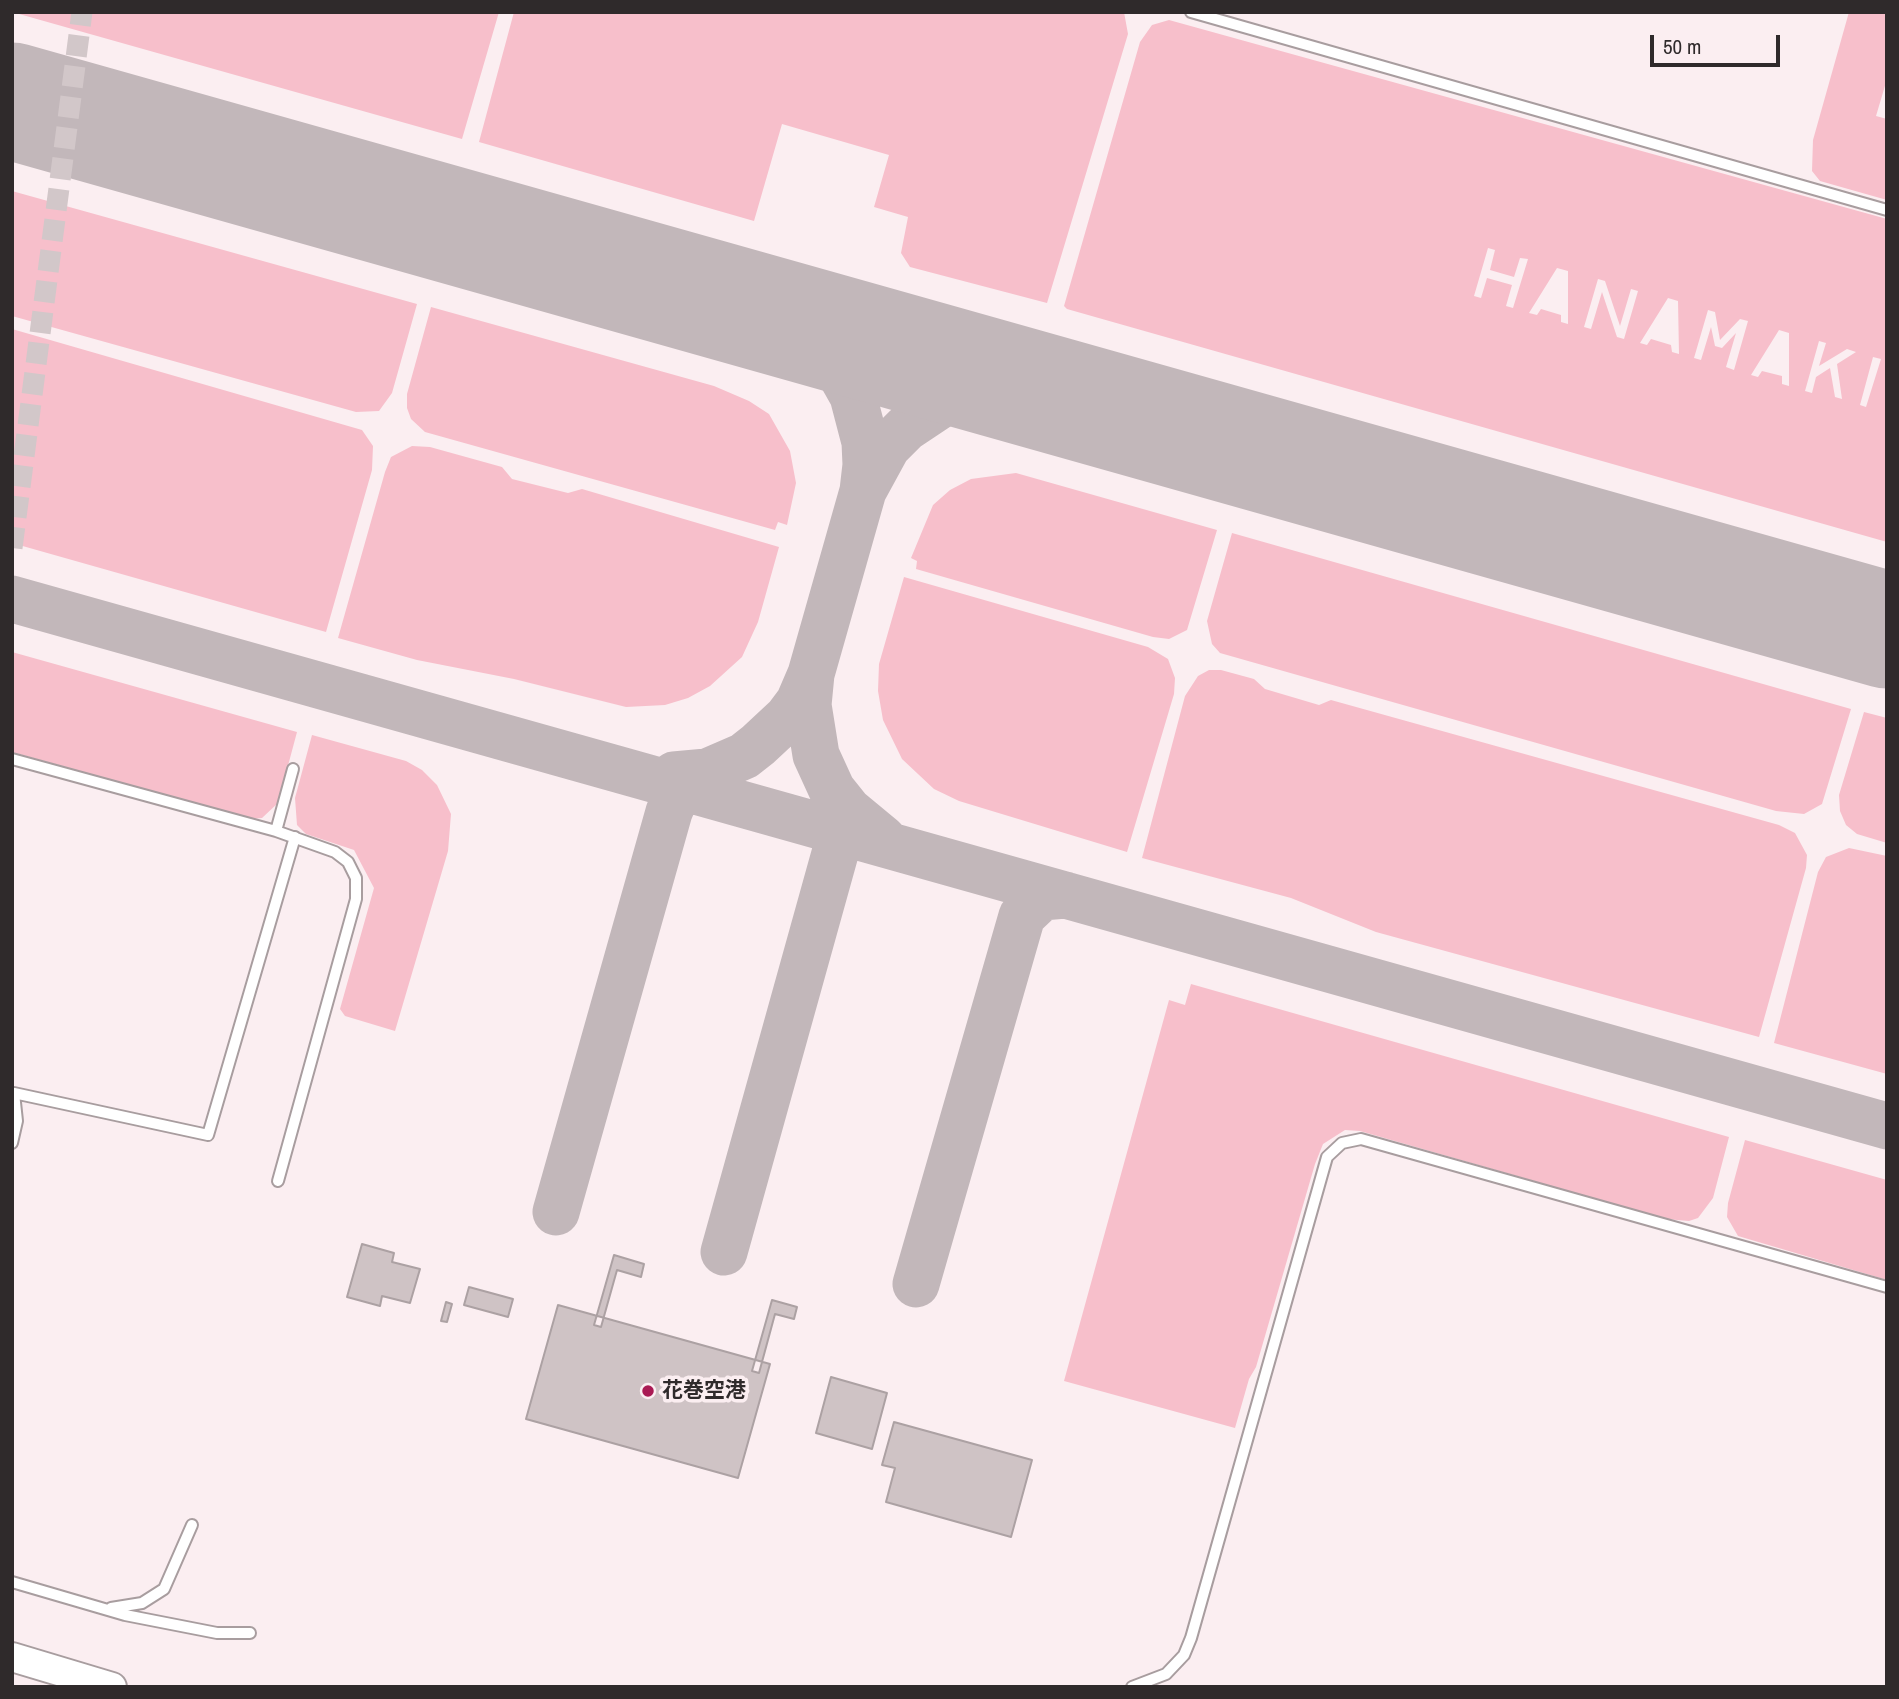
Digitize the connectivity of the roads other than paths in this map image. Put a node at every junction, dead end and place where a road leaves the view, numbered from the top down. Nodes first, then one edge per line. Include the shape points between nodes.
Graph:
1 (1191, 12) edge
2 (1887, 210) edge
3 (12, 759) edge
4 (293, 769) dead end
5 (276, 831) junction
6 (295, 837) junction
7 (13, 1093) edge
8 (12, 1143) edge
9 (278, 1181) dead end
10 (1887, 1287) edge
11 (192, 1525) dead end
12 (12, 1582) edge
13 (105, 1608) junction
14 (250, 1633) dead end
15 (12, 1657) edge
16 (112, 1687) edge
17 (1132, 1687) edge

1 - 2 lane
3 - 5 lane
4 - 5 lane
5 - 6 lane
6 - 7 lane via 208,1135
6 - 9 lane via 348,862 356,878 356,899
7 - 8 lane via 17,1121
10 - 17 lane via 1361,1139 1342,1143 1328,1157 1191,1638 1176,1667
11 - 13 lane via 164,1588 142,1603
12 - 13 lane
13 - 14 lane via 217,1633
15 - 16 main road

